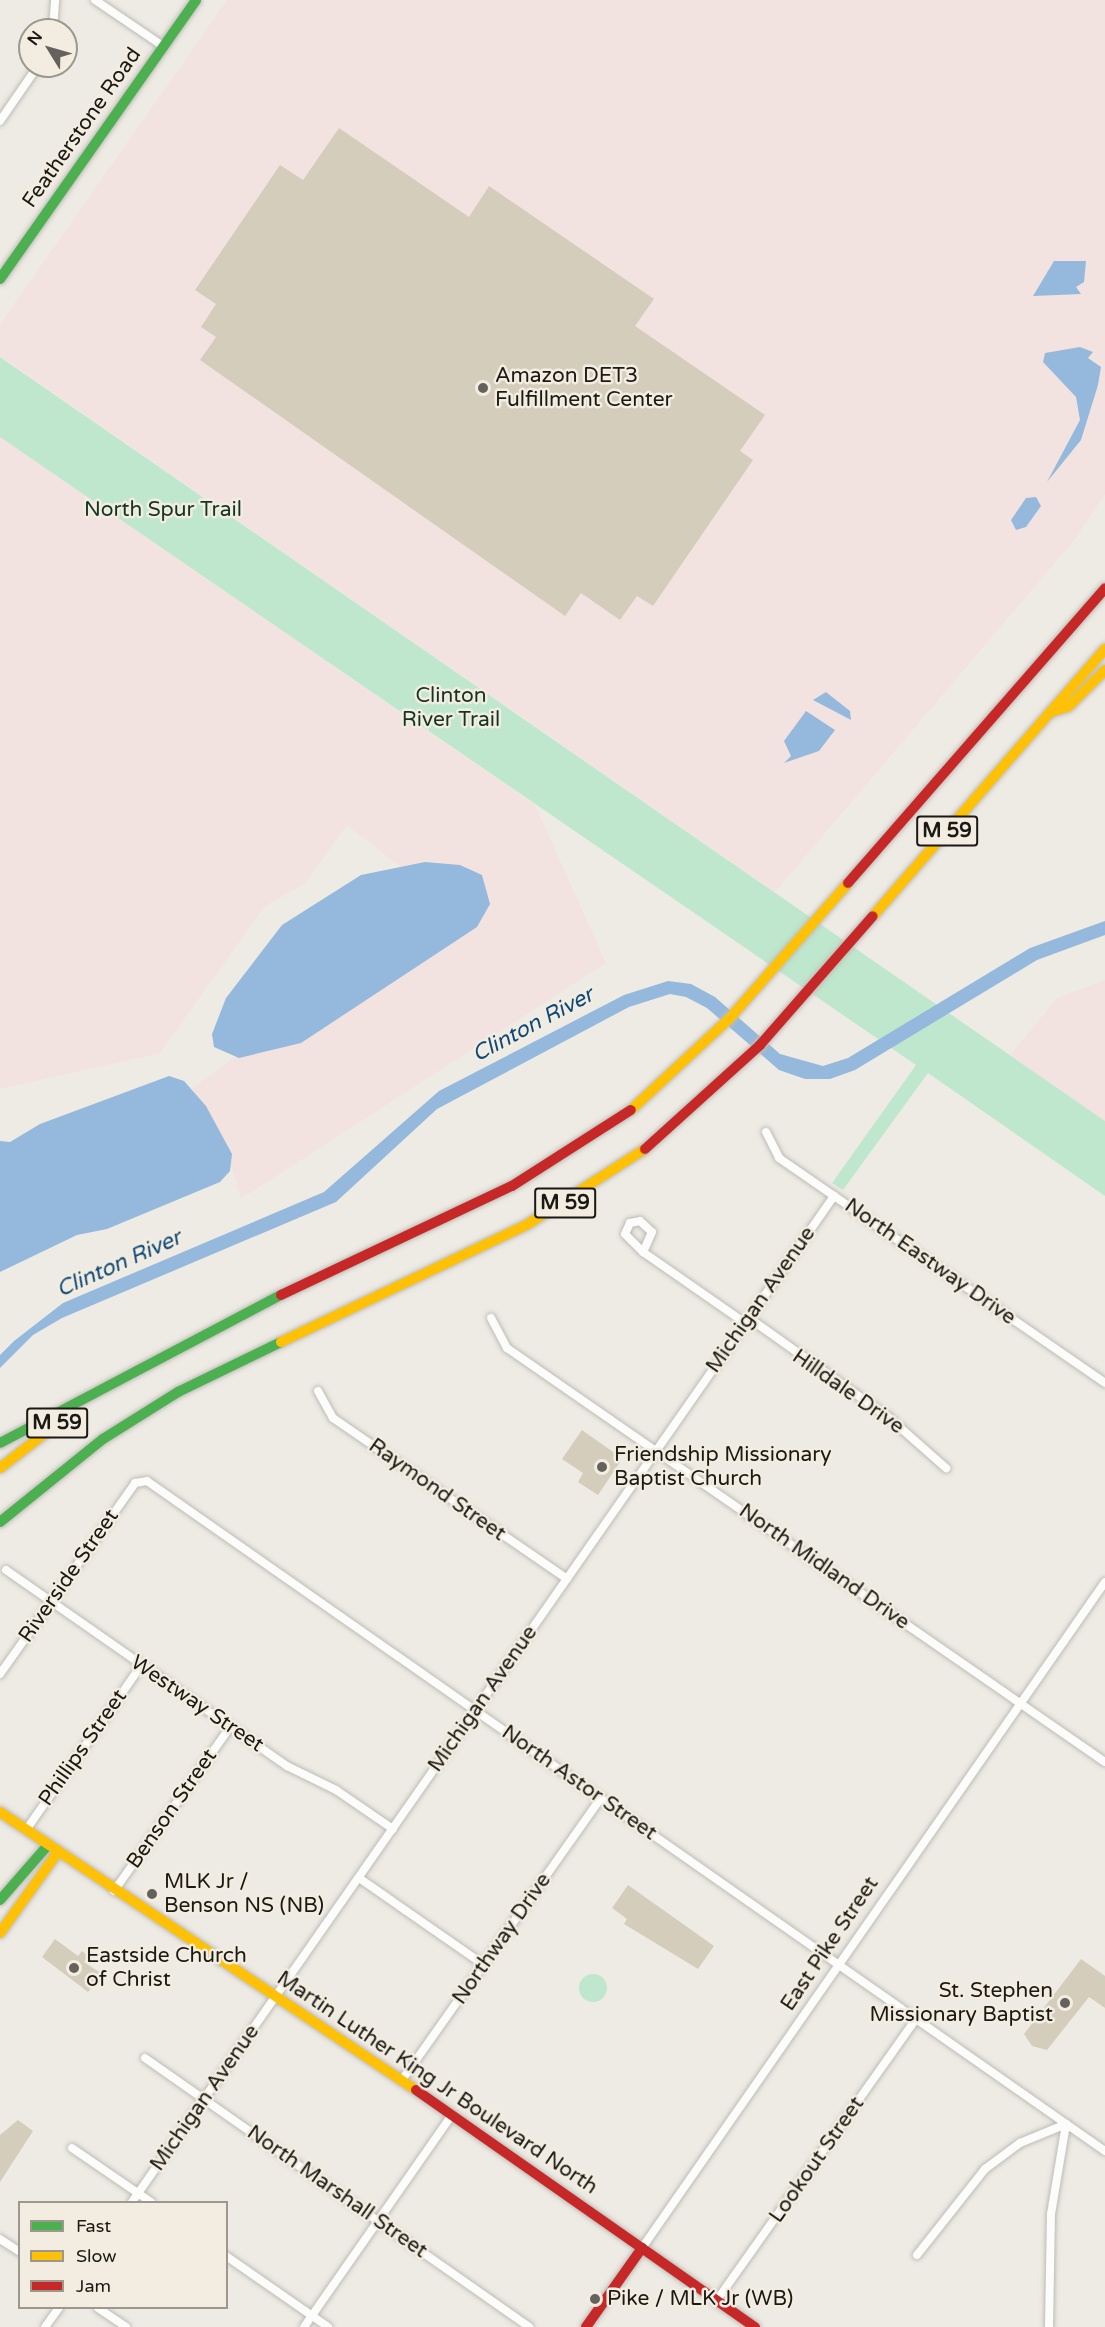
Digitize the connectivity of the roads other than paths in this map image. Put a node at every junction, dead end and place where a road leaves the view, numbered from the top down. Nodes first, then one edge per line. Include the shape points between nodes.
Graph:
1 (55, 0) edge
2 (95, 0) edge
3 (196, 0) edge
4 (54, 18) edge
5 (164, 46) junction
6 (30, 78) edge
7 (0, 120) edge
8 (0, 279) edge
9 (1105, 576) edge
10 (1105, 588) edge
11 (1053, 647) junction
12 (1105, 649) edge
13 (1105, 670) edge
14 (1049, 713) junction
15 (766, 1132) dead end
16 (834, 1196) junction
17 (643, 1252) dead end
18 (491, 1318) dead end
19 (747, 1320) junction
20 (117, 1381) junction
21 (1105, 1383) edge
22 (318, 1391) dead end
23 (0, 1443) edge
24 (656, 1451) junction
25 (0, 1468) edge
26 (946, 1468) dead end
27 (141, 1480) joint
28 (0, 1522) edge
29 (6, 1570) dead end
30 (567, 1579) junction
31 (1105, 1582) edge
32 (51, 1602) junction
33 (141, 1666) junction
34 (0, 1674) edge
35 (1020, 1703) junction
36 (475, 1710) junction
37 (230, 1727) junction
38 (1105, 1762) edge
39 (600, 1798) junction
40 (0, 1812) edge
41 (393, 1829) junction
42 (26, 1830) junction
43 (48, 1845) junction
44 (58, 1852) junction
45 (359, 1878) junction
46 (114, 1891) junction
47 (0, 1900) edge
48 (0, 1933) edge
49 (484, 1965) junction
50 (839, 1965) junction
51 (277, 1996) junction
52 (916, 2019) junction
53 (145, 2058) dead end
54 (402, 2080) junction
55 (205, 2099) junction
56 (452, 2115) junction
57 (1066, 2124) junction
58 (72, 2148) dead end
59 (1105, 2151) edge
60 (138, 2194) junction
61 (133, 2201) edge
62 (149, 2201) edge
63 (378, 2221) junction
64 (0, 2239) edge
65 (642, 2248) junction
66 (18, 2251) edge
67 (917, 2255) dead end
68 (228, 2257) edge
69 (717, 2300) junction
70 (57, 2309) edge
71 (101, 2309) edge
72 (312, 2316) junction
73 (45, 2327) edge
74 (126, 2327) edge
75 (304, 2327) edge
76 (328, 2327) edge
77 (529, 2327) edge
78 (586, 2327) edge
79 (755, 2327) edge
80 (1049, 2327) edge

1 - 4 street
2 - 5 street
3 - 5 main road, Featherstone Road
5 - 8 main road, Featherstone Road
6 - 7 street
9 - 11 main road
10 - 11 main road, M 59
11 - 20 main road, M 59 via 748,999 630,1111 538,1172 208,1330
12 - 14 main road, M 59
13 - 14 main road via 1069,706
14 - 28 main road, M 59 via 741,1066 661,1137 586,1190 519,1228 203,1377 103,1439
15 - 16 street, North Eastway Drive via 779,1158
16 - 19 street, Michigan Avenue
16 - 21 street, North Eastway Drive
17 - 19 street, Hilldale Drive
18 - 24 street, North Midland Drive via 507,1348
19 - 24 street, Michigan Avenue
19 - 26 street, Hilldale Drive via 887,1416
20 - 23 main road
20 - 25 main road, M 59
22 - 30 street, Raymond Street via 333,1418
24 - 30 street, Michigan Avenue
24 - 35 street, North Midland Drive
27 - 32 street, Riverside Street
27 - 36 street, North Astor Street
29 - 32 street, Westway Street
30 - 36 street, Michigan Avenue
31 - 35 street, East Pike Street
32 - 33 street, Westway Street
32 - 34 street, Riverside Street
33 - 37 street, Westway Street
33 - 42 street, Phillips Street
35 - 38 street, North Midland Drive
35 - 50 street, East Pike Street
36 - 39 street, North Astor Street
36 - 41 street, Michigan Avenue
37 - 41 street, Westway Street
37 - 46 street, Benson Street
39 - 49 street, Northway Drive
39 - 50 street, North Astor Street
40 - 42 main road, Martin Luther King Jr Boulevard North
41 - 45 street, Michigan Avenue
42 - 43 main road, Martin Luther King Jr Boulevard North
43 - 44 main road, Martin Luther King Jr Boulevard North
43 - 47 main road
44 - 46 main road, Martin Luther King Jr Boulevard North
44 - 48 main road
45 - 49 street
45 - 51 street, Michigan Avenue
46 - 51 main road, Martin Luther King Jr Boulevard North
49 - 54 street, Northway Drive
50 - 52 street, North Astor Street
50 - 65 street, East Pike Street
51 - 54 main road, Martin Luther King Jr Boulevard North
51 - 55 street, Michigan Avenue
52 - 57 street, North Astor Street
52 - 69 street, Lookout Street
53 - 55 street, North Marshall Street
54 - 56 main road, Martin Luther King Jr Boulevard North
55 - 60 street, Michigan Avenue
55 - 63 street, North Marshall Street
56 - 63 street
56 - 65 main road, Martin Luther King Jr Boulevard North
57 - 59 street, North Astor Street
57 - 67 street via 1020,2143 985,2169
57 - 80 street via 1051,2214
58 - 60 street
60 - 61 street, Michigan Avenue
60 - 62 street
63 - 72 street
63 - 77 street, North Marshall Street
64 - 66 street
65 - 69 main road, Martin Luther King Jr Boulevard North
65 - 78 main road, East Pike Street
68 - 72 street
69 - 79 main road, Martin Luther King Jr Boulevard North
70 - 73 street
71 - 74 street
72 - 75 street
72 - 76 street

